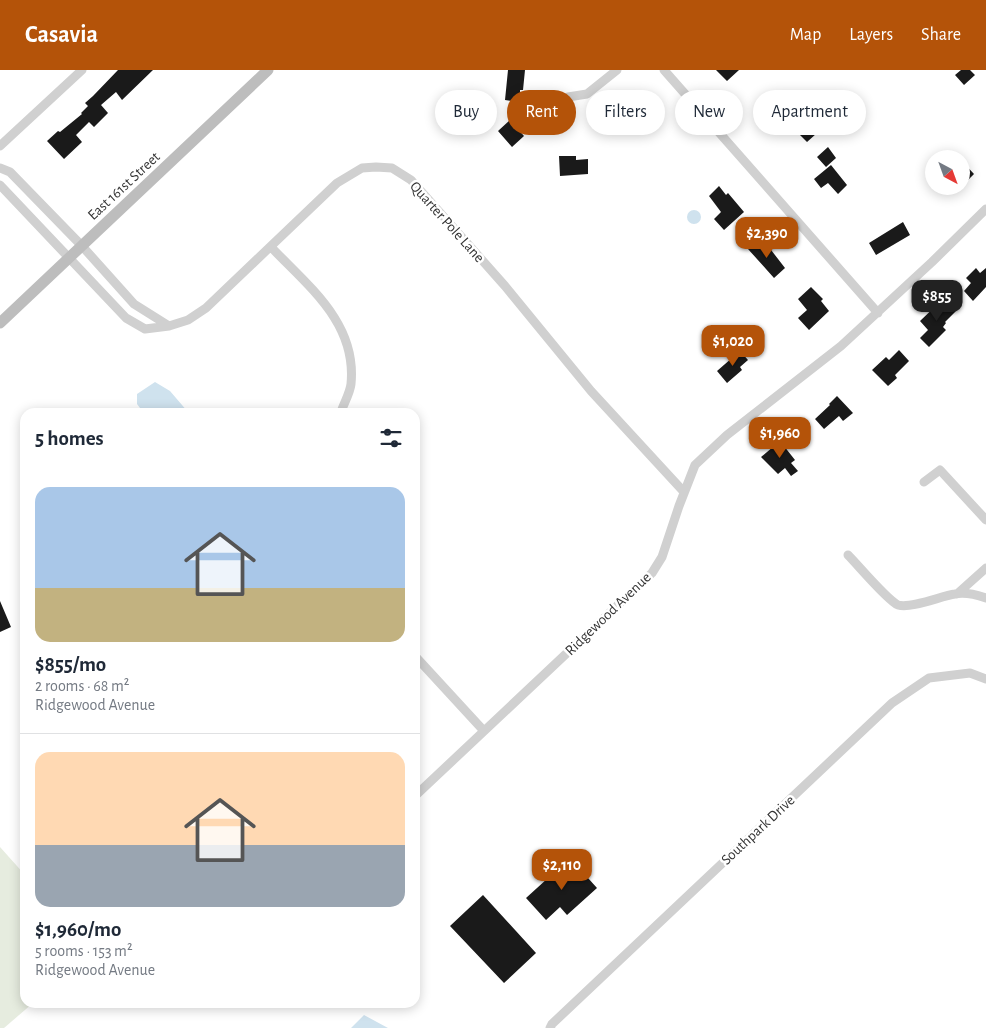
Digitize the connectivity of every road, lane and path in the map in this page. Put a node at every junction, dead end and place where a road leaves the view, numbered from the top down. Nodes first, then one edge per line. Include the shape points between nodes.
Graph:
1 (82, 70) edge
2 (268, 70) edge
3 (616, 70) edge
4 (664, 70) edge
5 (576, 96) edge
6 (0, 146) edge
7 (0, 168) edge
8 (0, 185) edge
9 (986, 209) edge
10 (82, 246) junction
11 (271, 247) junction
12 (68, 259) junction
13 (878, 313) junction
14 (0, 323) edge
15 (169, 326) junction
16 (343, 408) edge
17 (924, 482) dead end
18 (684, 492) junction
19 (986, 520) edge
20 (848, 555) dead end
21 (986, 568) edge
22 (958, 594) junction
23 (986, 598) edge
24 (420, 661) edge
25 (986, 679) edge
26 (484, 731) junction
27 (420, 791) edge
28 (550, 1028) edge

1 - 6 street
2 - 10 street, East 161st Street
3 - 5 street via 587,94
4 - 13 street
7 - 10 street via 10,172
8 - 12 street, Quarter Pole Lane
9 - 13 street, Ridgewood Avenue
10 - 12 street, East 161st Street
10 - 15 street via 134,304
11 - 15 street, Quarter Pole Lane via 206,308 188,320
11 - 16 street via 334,315 347,340 352,361 351,386
11 - 18 street, Quarter Pole Lane via 338,183 362,168 392,168 411,180 505,286 591,391
12 - 14 street, East 161st Street
12 - 15 street, Quarter Pole Lane via 126,318 145,329
13 - 18 street, Ridgewood Avenue via 714,447 695,465
17 - 19 street via 940,470
18 - 26 street, Ridgewood Avenue via 662,557 652,573
20 - 22 street via 898,604 908,606
21 - 22 street
22 - 23 street
24 - 26 street
25 - 28 street, Southpark Drive via 970,673 930,678 892,703
26 - 27 street, Ridgewood Avenue

